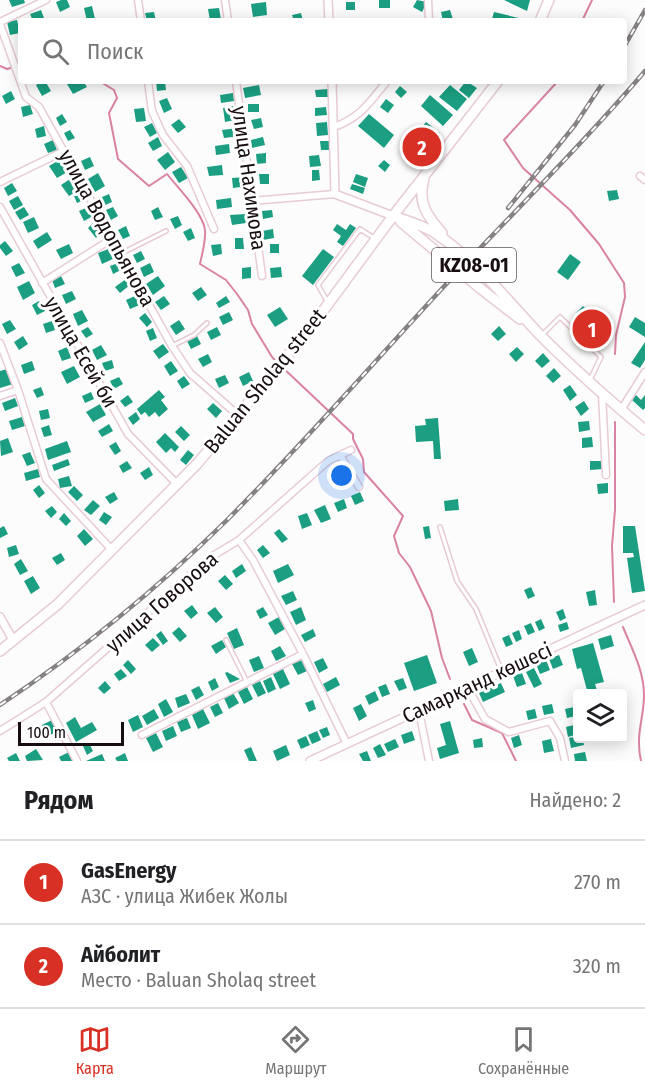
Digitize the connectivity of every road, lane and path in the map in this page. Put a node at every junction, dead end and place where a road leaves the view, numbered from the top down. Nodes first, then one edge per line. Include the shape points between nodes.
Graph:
1 (46, 0) edge
2 (138, 0) edge
3 (225, 0) edge
4 (328, 0) edge
5 (428, 0) edge
6 (549, 0) edge
7 (141, 18) edge
8 (228, 18) edge
9 (329, 18) edge
10 (429, 18) edge
11 (541, 18) edge
12 (0, 23) edge
13 (18, 74) edge
14 (21, 84) edge
15 (148, 84) edge
16 (236, 84) edge
17 (332, 84) edge
18 (385, 84) edge
19 (496, 84) edge
20 (333, 127) junction
21 (64, 151) junction
22 (426, 174) junction
23 (0, 182) edge
24 (335, 194) junction
25 (252, 201) junction
26 (0, 207) edge
27 (393, 216) junction
28 (214, 229) dead end
29 (165, 231) dead end
30 (113, 238) junction
31 (376, 239) junction
32 (456, 248) junction
33 (120, 254) junction
34 (262, 276) dead end
35 (42, 283) junction
36 (329, 303) junction
37 (207, 322) dead end
38 (541, 335) junction
39 (0, 343) edge
40 (172, 346) junction
41 (645, 372) edge
42 (589, 381) junction
43 (18, 390) junction
44 (602, 393) junction
45 (0, 396) edge
46 (621, 410) junction
47 (239, 416) junction
48 (645, 430) edge
49 (351, 450) dead end
50 (340, 455) junction
51 (606, 475) dead end
52 (178, 485) junction
53 (359, 487) dead end
54 (440, 527) dead end
55 (239, 540) junction
56 (112, 550) junction
57 (645, 605) edge
58 (0, 617) edge
59 (14, 640) junction
60 (226, 640) dead end
61 (0, 651) edge
62 (303, 654) junction
63 (502, 671) junction
64 (247, 682) junction
65 (468, 687) junction
66 (46, 702) junction
67 (419, 711) junction
68 (0, 731) edge
69 (142, 735) dead end
70 (347, 744) junction
71 (77, 761) edge
72 (310, 761) edge
73 (429, 761) edge
74 (565, 761) edge

1 - 12 street
2 - 7 street
3 - 8 street
4 - 9 street
5 - 10 street
6 - 11 main road
12 - 13 street, улица Водопьянова
14 - 21 street, улица Водопьянова via 26,97 39,107
15 - 28 street via 152,111 163,135 187,166
16 - 25 street, улица Нахимова
17 - 20 street
18 - 20 street via 363,111
19 - 22 main road, Baluan Sholaq street
20 - 24 street
21 - 23 street
21 - 30 street, улица Водопьянова
22 - 27 main road, Baluan Sholaq street
22 - 32 main road, KZ08-01 via 421,188 424,210
24 - 25 street
24 - 27 street
25 - 34 street, улица Нахимова
26 - 35 street, улица Есей би
27 - 31 main road, Baluan Sholaq street
27 - 32 main road, KZ08-01 via 424,227
27 - 38 main road, KZ08-01
29 - 33 lane
30 - 33 street, улица Водопьянова
30 - 35 street
31 - 36 main road, Baluan Sholaq street
31 - 36 lane via 360,229 318,285
32 - 38 main road, KZ08-01
33 - 40 street, улица Водопьянова
35 - 52 street, улица Есей би via 128,434
36 - 47 main road, Baluan Sholaq street
37 - 40 lane via 194,335
38 - 42 main road, KZ08-01
38 - 42 lane via 560,316 601,357
39 - 43 street
40 - 47 street, улица Водопьянова via 190,373
41 - 46 street
42 - 44 main road, KZ08-01
43 - 45 street
43 - 56 street via 46,479
44 - 46 main road, KZ08-01
44 - 51 street
46 - 48 main road, KZ08-01
47 - 52 main road, Baluan Sholaq street
49 - 50 street, улица Говорова
50 - 53 street
50 - 55 street, улица Говорова via 328,461
52 - 56 main road, Baluan Sholaq street
54 - 63 lane via 457,581 476,609
55 - 62 street
55 - 66 street, улица Говорова via 211,556
56 - 59 main road, Baluan Sholaq street via 58,604
57 - 63 street, Самарқанд көшесі
58 - 59 street
59 - 61 main road, Baluan Sholaq street
60 - 64 lane
62 - 64 street
62 - 70 street
63 - 65 street, Самарқанд көшесі
64 - 69 street
65 - 67 street, Самарқанд көшесі
65 - 74 street via 485,718 509,732 550,721 560,738
66 - 68 street, улица Говорова
66 - 71 street
67 - 70 street, Самарқанд көшесі
67 - 73 street
70 - 72 street, Самарқанд көшесі

